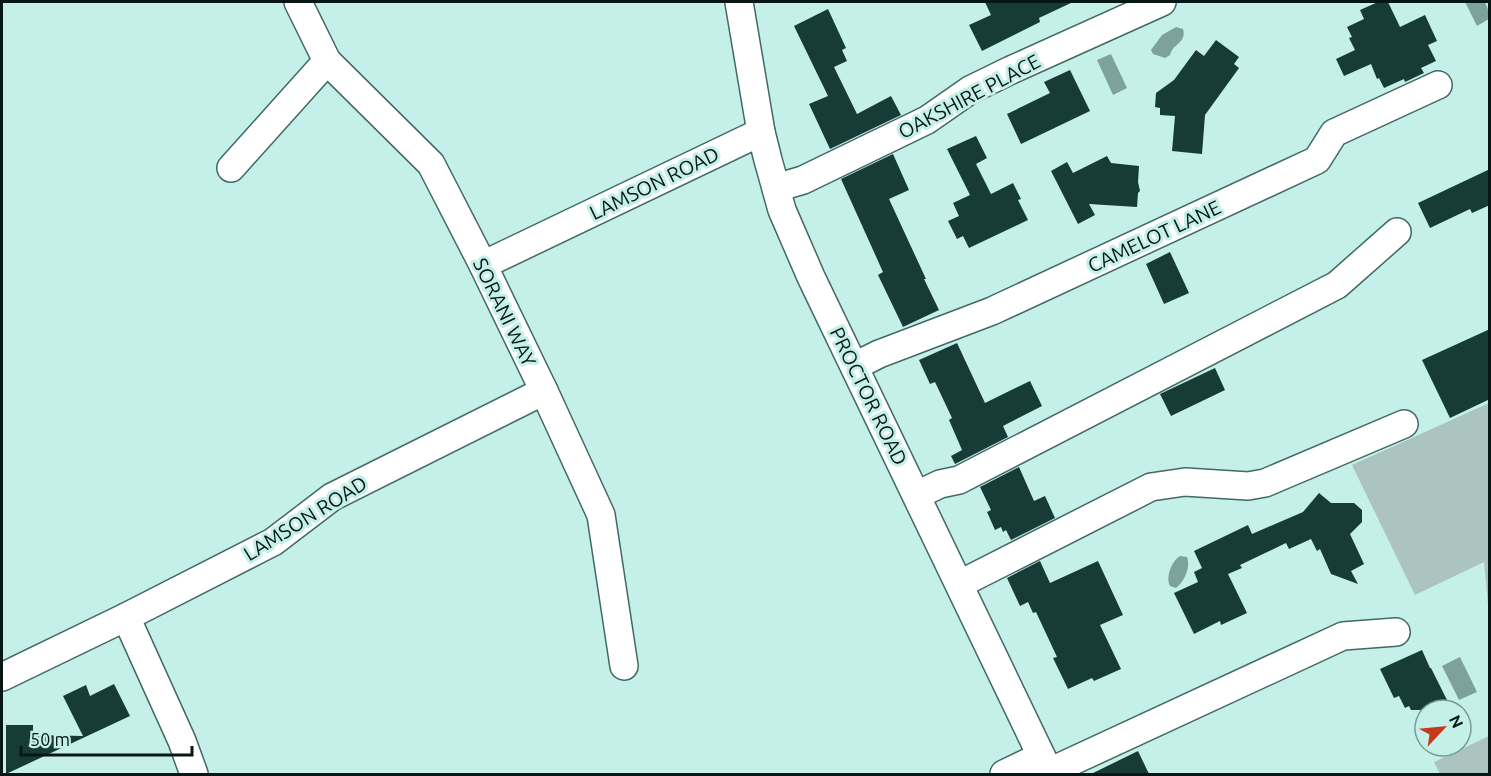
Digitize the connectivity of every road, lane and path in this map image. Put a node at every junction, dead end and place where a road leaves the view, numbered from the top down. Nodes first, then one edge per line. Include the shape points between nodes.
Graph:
1 (298, 2) edge
2 (739, 2) edge
3 (1162, 2) edge
4 (327, 61) junction
5 (1438, 85) dead end
6 (761, 132) junction
7 (231, 168) dead end
8 (776, 188) junction
9 (1397, 232) dead end
10 (483, 265) junction
11 (855, 366) junction
12 (544, 391) junction
13 (1404, 424) dead end
14 (917, 495) junction
15 (960, 584) junction
16 (126, 617) junction
17 (1396, 632) dead end
18 (624, 666) dead end
19 (2, 677) edge
20 (1047, 767) edge
21 (194, 774) edge
22 (1004, 774) edge

1 - 4 street, SORANI WAY
2 - 6 street, PROCTOR ROAD
3 - 8 street, OAKSHIRE PLACE via 970,90 927,120 803,180
4 - 7 street
4 - 10 street, SORANI WAY via 431,164
5 - 11 street, CAMELOT LANE via 1334,133 1317,160 992,311
6 - 8 street, PROCTOR ROAD
6 - 10 street, LAMSON ROAD
8 - 11 street, PROCTOR ROAD via 791,231
9 - 14 street via 1336,285 959,480
10 - 12 street, SORANI WAY
11 - 14 street, PROCTOR ROAD
12 - 16 street, LAMSON ROAD via 332,497 273,542
12 - 18 street, SORANI WAY via 601,515
13 - 15 street via 1265,483 1248,486 1185,482 1151,487
14 - 15 street, PROCTOR ROAD
15 - 20 street, PROCTOR ROAD
16 - 19 street, LAMSON ROAD
16 - 21 street
17 - 20 street via 1343,636
20 - 22 street

